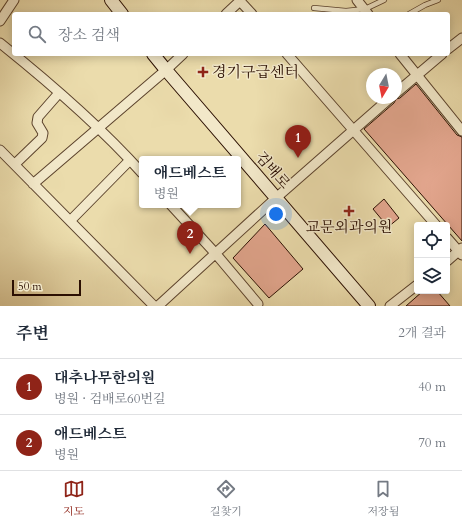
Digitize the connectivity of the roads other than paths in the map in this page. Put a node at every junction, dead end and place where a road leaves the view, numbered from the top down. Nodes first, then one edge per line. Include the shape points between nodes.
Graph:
1 (14, 0) edge
2 (111, 0) edge
3 (240, 0) edge
4 (357, 0) edge
5 (384, 0) edge
6 (438, 0) edge
7 (314, 8) dead end
8 (120, 12) edge
9 (228, 12) edge
10 (250, 12) edge
11 (366, 12) edge
12 (413, 12) edge
13 (0, 21) edge
14 (462, 38) edge
15 (0, 43) edge
16 (450, 47) edge
17 (12, 53) edge
18 (16, 56) edge
19 (155, 56) edge
20 (181, 56) edge
21 (289, 56) edge
22 (402, 56) edge
23 (440, 56) edge
24 (166, 70) junction
25 (416, 75) junction
26 (402, 88) edge
27 (59, 93) junction
28 (383, 104) edge
29 (98, 128) junction
30 (353, 131) junction
31 (462, 132) edge
32 (0, 150) edge
33 (240, 156) edge
34 (241, 157) edge
35 (130, 160) junction
36 (15, 164) junction
37 (139, 170) edge
38 (33, 184) junction
39 (276, 198) junction
40 (174, 208) edge
41 (70, 221) junction
42 (433, 222) edge
43 (450, 241) edge
44 (461, 252) edge
45 (216, 254) junction
46 (450, 259) edge
47 (414, 287) edge
48 (258, 304) dead end
49 (154, 306) edge
50 (158, 306) edge
51 (368, 306) edge
52 (390, 306) edge

1 - 13 street
2 - 8 street
3 - 9 street
3 - 10 street
4 - 11 street
5 - 11 lane
6 - 12 lane
7 - 11 lane
14 - 16 street
15 - 17 street
18 - 27 street
19 - 24 street, 검배로
20 - 24 street
21 - 30 street
22 - 25 street
23 - 25 street
24 - 29 street
24 - 33 street, 검배로
25 - 26 street
25 - 31 street
27 - 29 street
27 - 36 street via 38,117 37,123 43,133 42,138
28 - 30 street
29 - 35 street
29 - 38 street
30 - 39 street
30 - 42 street
32 - 36 street
34 - 39 street, 검배로
35 - 37 street
35 - 41 street
36 - 38 street
38 - 41 street
39 - 45 street
39 - 51 street, 검배로
40 - 45 street
41 - 49 street
43 - 44 street
44 - 46 street
45 - 48 street
45 - 50 street
47 - 52 street

